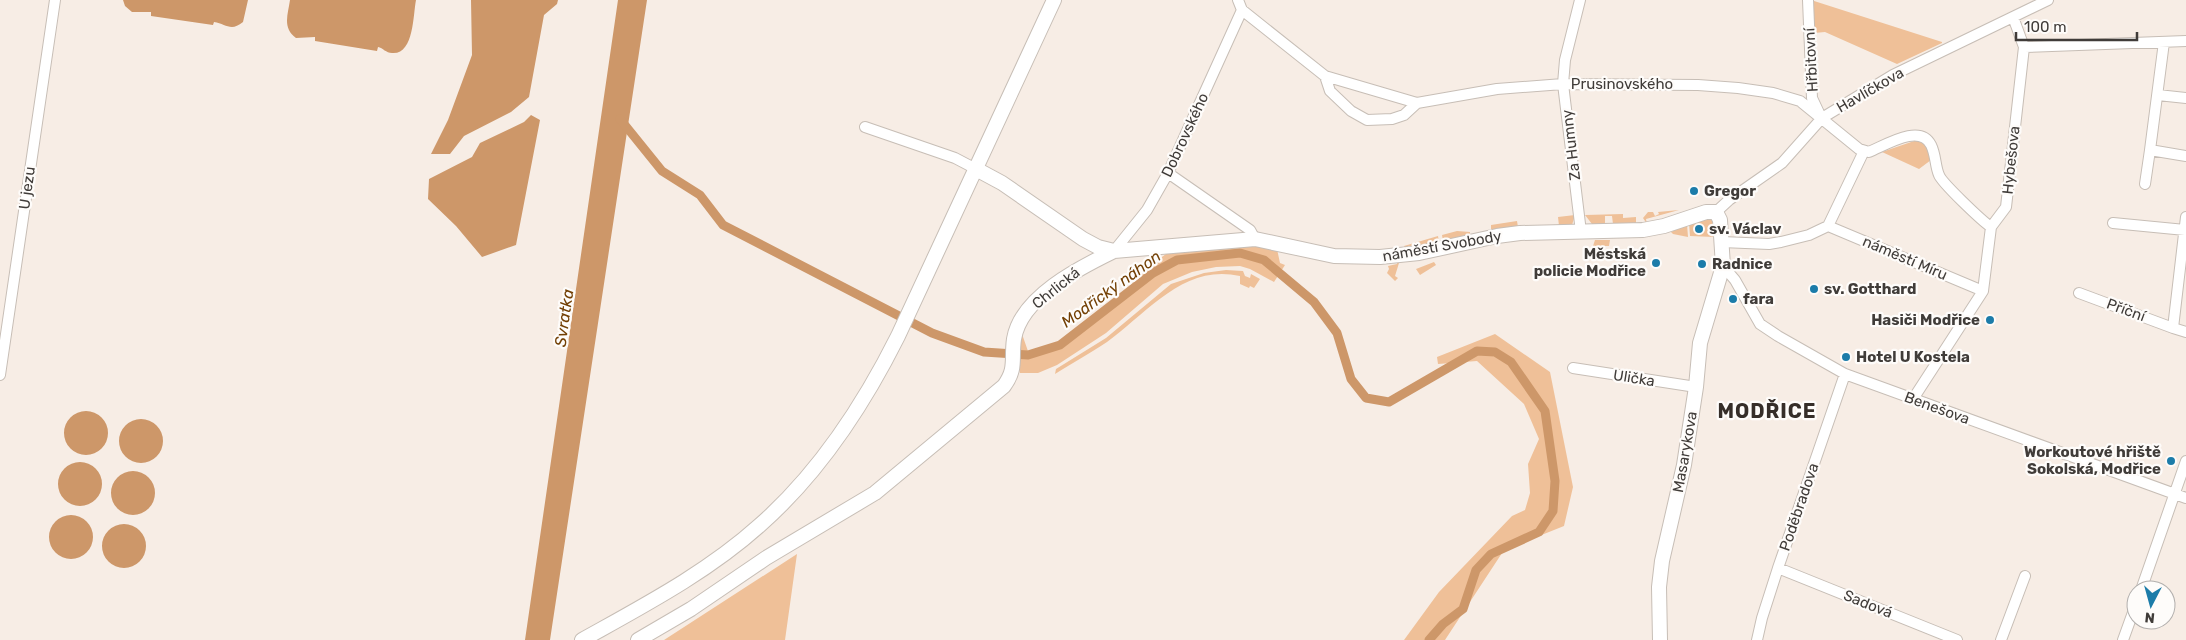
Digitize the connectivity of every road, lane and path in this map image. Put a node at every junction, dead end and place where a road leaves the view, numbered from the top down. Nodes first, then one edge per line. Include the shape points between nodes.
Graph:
1 (55, 0) edge
2 (1054, 0) edge
3 (1580, 0) edge
4 (1808, 0) edge
5 (2048, 0) edge
6 (1240, 5) edge
7 (2013, 17) junction
8 (2186, 41) edge
9 (2164, 42) junction
10 (2024, 48) junction
11 (1325, 76) junction
12 (1563, 84) junction
13 (2158, 95) junction
14 (2186, 98) edge
15 (1417, 103) junction
16 (1822, 118) junction
17 (865, 127) dead end
18 (2150, 150) junction
19 (1864, 151) junction
20 (2186, 156) edge
21 (976, 169) junction
22 (1168, 173) junction
23 (2145, 184) dead end
24 (1716, 212) junction
25 (2186, 216) edge
26 (2113, 223) dead end
27 (1828, 226) junction
28 (1991, 226) junction
29 (2185, 230) junction
30 (1581, 232) junction
31 (1255, 239) junction
32 (1722, 242) junction
33 (1114, 251) junction
34 (1722, 266) junction
35 (1983, 291) junction
36 (2079, 293) dead end
37 (2173, 328) junction
38 (2186, 332) edge
39 (1573, 368) dead end
40 (1845, 374) junction
41 (0, 375) edge
42 (1696, 388) junction
43 (1913, 399) junction
44 (2186, 461) edge
45 (2175, 495) junction
46 (2186, 498) edge
47 (1778, 568) junction
48 (2026, 576) dead end
49 (2145, 580) edge
50 (582, 640) edge
51 (638, 640) edge
52 (1660, 640) edge
53 (1757, 640) edge
54 (1957, 640) edge
55 (2001, 640) edge

1 - 41 street, U jezu
2 - 21 street
3 - 12 street, Za Humny via 1565,60
4 - 16 street, Hřbitovní via 1812,98
5 - 7 street, Havlíčkova
6 - 11 street, Prusinovského
6 - 22 street, Dobrovského
7 - 10 street, Hybešova
7 - 16 street, Havlíčkova via 1893,75
8 - 9 street
9 - 10 street
9 - 13 street
10 - 28 street, Hybešova via 2006,207
11 - 15 street, Prusinovského
11 - 15 street, Prusinovského via 1330,91 1351,111 1367,120 1404,115
12 - 15 street, Prusinovského via 1497,89
12 - 16 street, Prusinovského via 1698,84 1738,88 1800,101
12 - 30 street, Za Humny
13 - 14 street
13 - 18 street
16 - 19 street, Prusinovského
16 - 24 street, Havlíčkova via 1782,163
17 - 21 street via 955,158
18 - 20 street
18 - 23 street
19 - 27 street
19 - 28 street via 1915,135 1922,136 1932,148 1942,181
21 - 33 street via 1002,183 1083,239
21 - 50 street via 873,383 841,434 792,493 760,525 695,574
22 - 31 street via 1250,230
22 - 33 street, Dobrovského via 1147,210
24 - 30 street, náměstí Svobody via 1643,230
24 - 32 street
25 - 29 street
26 - 29 street
27 - 32 street via 1809,235 1769,244
27 - 35 street, náměstí Míru
28 - 35 street
29 - 37 street
30 - 31 street, náměstí Svobody via 1497,236 1419,253 1380,257 1334,256
31 - 33 street, náměstí Svobody
32 - 34 street
33 - 51 street, Chrlická via 1079,268 1047,292 1022,317 1014,339 1011,376 1004,386 875,493
34 - 40 street, Benešova via 1760,324
34 - 42 street, Masarykova via 1700,343
35 - 43 street
36 - 37 street, Příční
37 - 38 street, Příční
39 - 42 street, Ulička
40 - 43 street, Benešova
40 - 47 street, Poděbradova
42 - 52 street, Masarykova via 1684,465 1662,561
43 - 45 street, Benešova
44 - 45 street
45 - 46 street, Benešova
45 - 49 street
47 - 53 street, Poděbradova
47 - 54 street, Sadová
48 - 55 street

